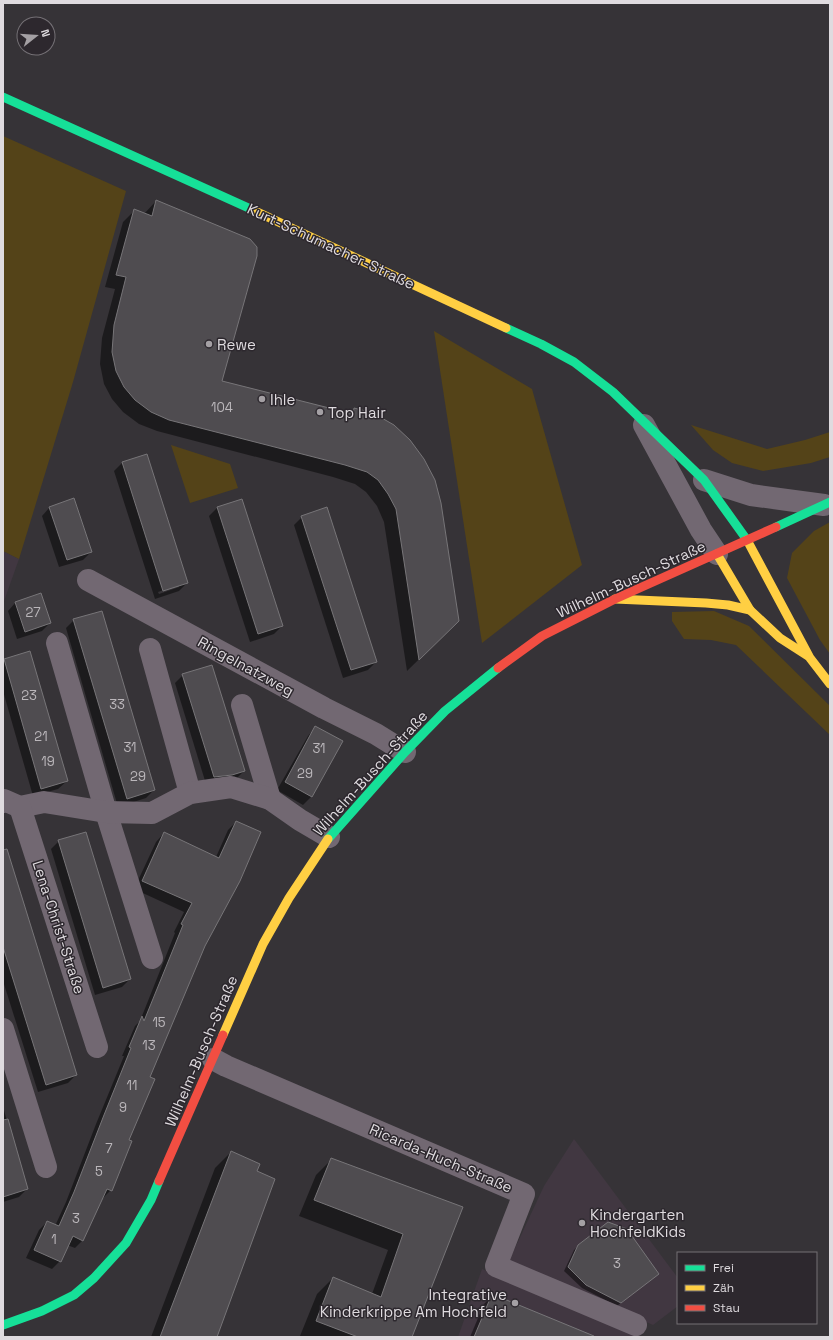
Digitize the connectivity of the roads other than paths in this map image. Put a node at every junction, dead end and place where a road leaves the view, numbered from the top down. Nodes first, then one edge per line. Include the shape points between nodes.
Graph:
1 (3, 97) edge
2 (643, 422) junction
3 (704, 480) junction
4 (827, 504) edge
5 (747, 540) junction
6 (717, 554) junction
7 (88, 580) dead end
8 (615, 599) junction
9 (750, 610) junction
10 (57, 643) dead end
11 (150, 649) dead end
12 (810, 658) junction
13 (830, 684) edge
14 (242, 704) dead end
15 (405, 752) junction
16 (190, 793) junction
17 (270, 799) junction
18 (8, 802) edge
19 (106, 812) junction
20 (329, 837) junction
21 (152, 958) dead end
22 (3, 1029) edge
23 (97, 1047) dead end
24 (213, 1059) junction
25 (46, 1167) dead end
26 (3, 1325) edge
27 (636, 1325) dead end

1 - 2 main road, Kurt-Schumacher-Straße via 299,230 541,344 574,362 613,392
2 - 3 main road, Kurt-Schumacher-Straße
2 - 6 street, Kurt-Schumacher-Straße via 701,530
3 - 4 street, Kurt-Schumacher-Straße via 751,495
3 - 5 main road, Kurt-Schumacher-Straße
4 - 5 main road, Wilhelm-Busch-Straße
5 - 6 main road, Wilhelm-Busch-Straße
5 - 12 main road, Kurt-Schumacher-Straße
6 - 8 main road, Wilhelm-Busch-Straße
6 - 9 main road
7 - 15 street, Ringelnatzweg
8 - 9 main road via 706,602
8 - 15 main road, Wilhelm-Busch-Straße via 529,645 445,711
9 - 12 main road via 780,638
10 - 19 street
11 - 16 street
12 - 13 main road
14 - 17 street
15 - 20 main road, Wilhelm-Busch-Straße
16 - 17 street, Lena-Christ-Straße via 231,787
16 - 19 street, Lena-Christ-Straße via 152,814
17 - 20 street, Lena-Christ-Straße
18 - 19 street, Lena-Christ-Straße via 44,802
18 - 23 street, Lena-Christ-Straße
19 - 21 street
20 - 24 main road, Wilhelm-Busch-Straße via 289,898 263,944
22 - 25 street
24 - 26 main road, Wilhelm-Busch-Straße via 151,1200 126,1243 74,1296
24 - 27 street, Ricarda-Huch-Straße via 524,1194 496,1266

